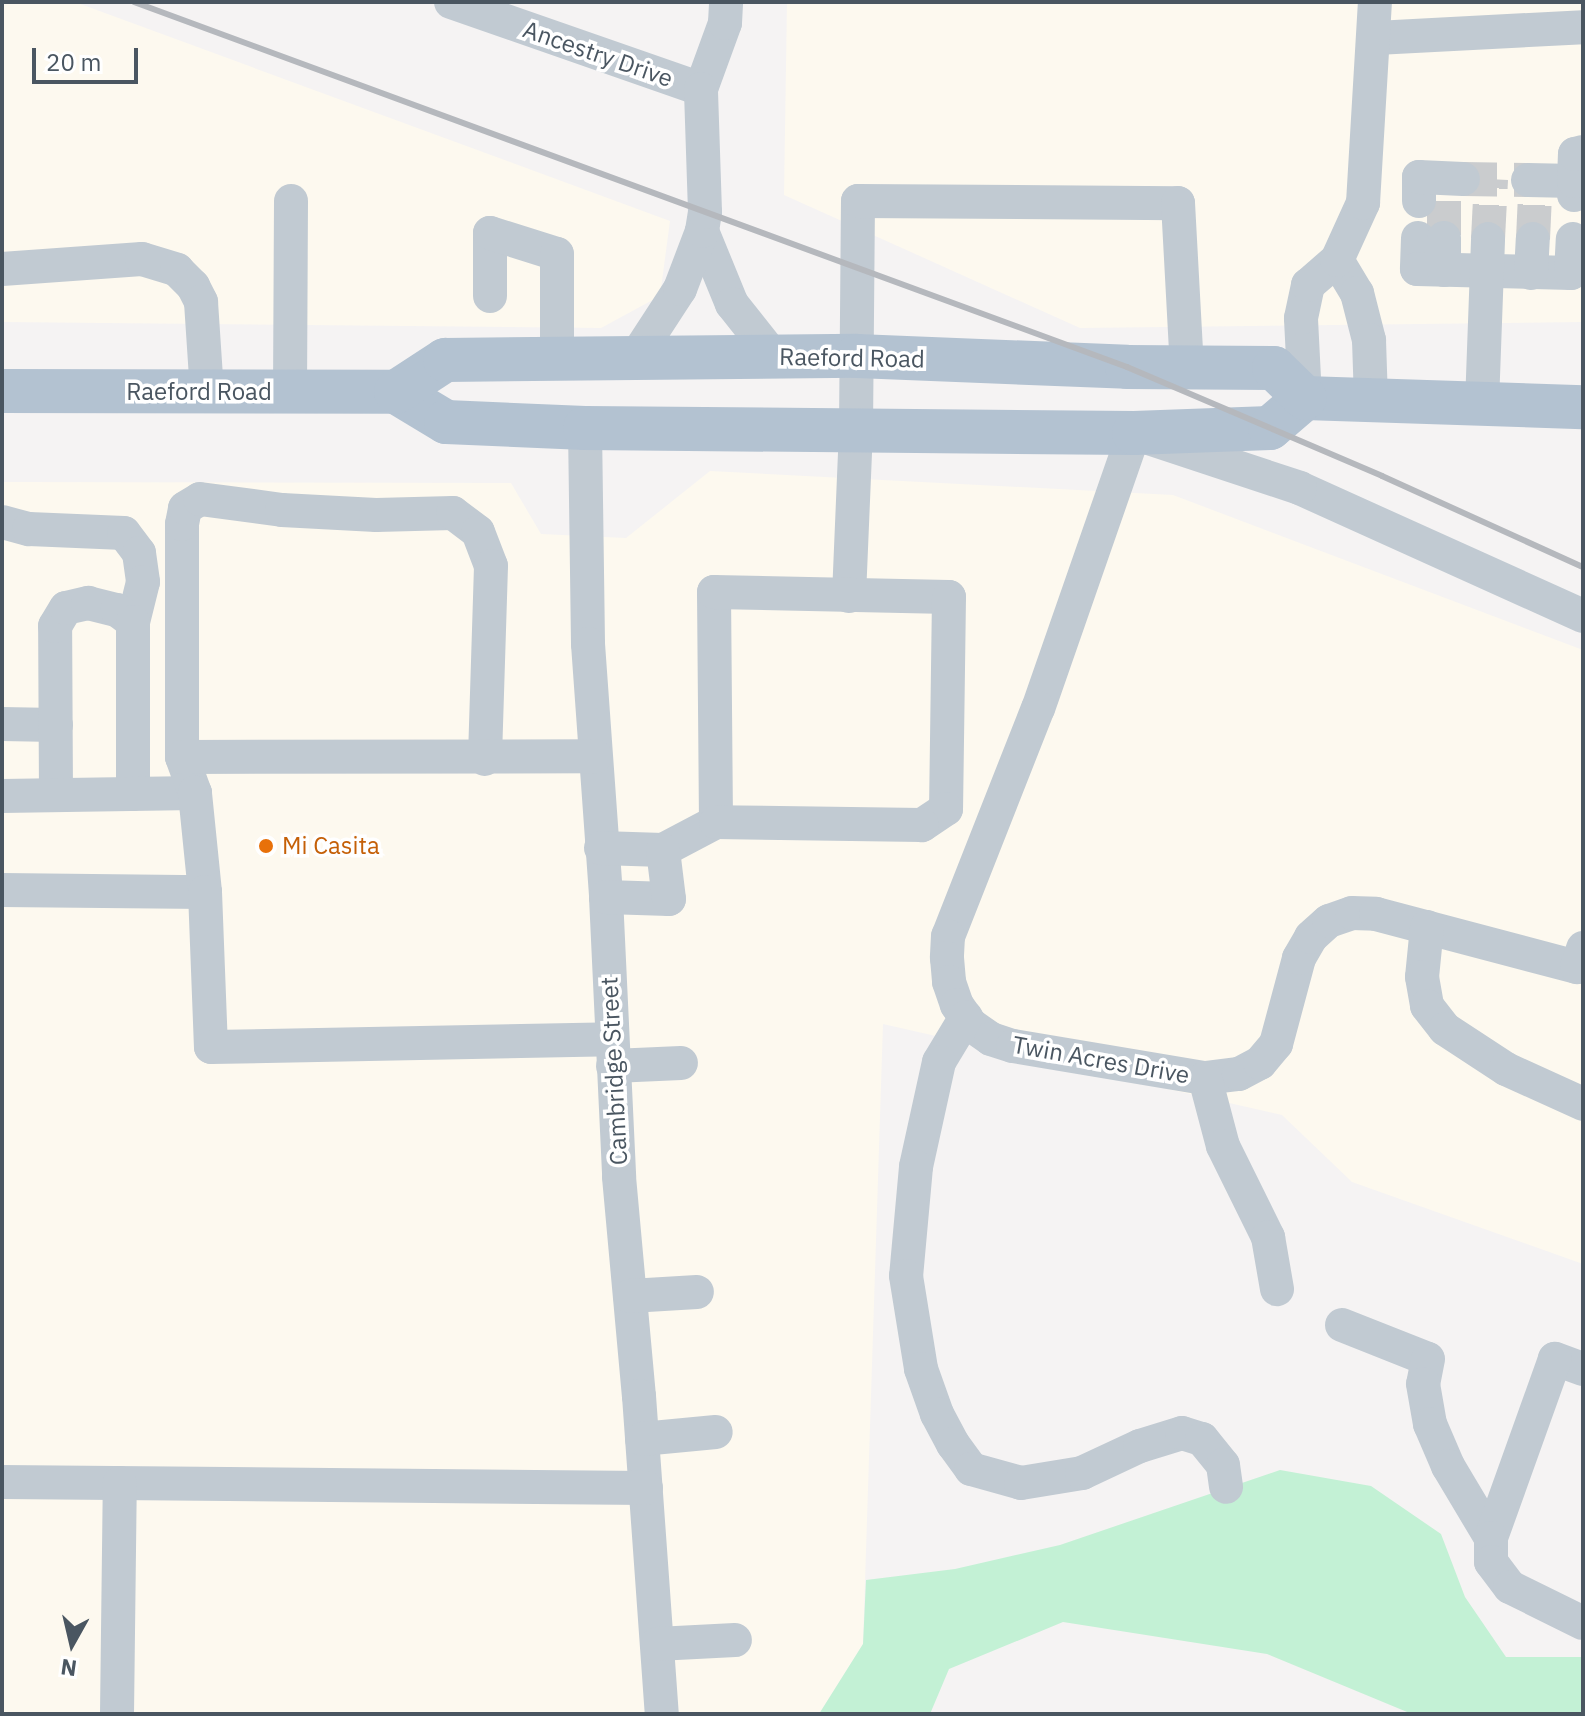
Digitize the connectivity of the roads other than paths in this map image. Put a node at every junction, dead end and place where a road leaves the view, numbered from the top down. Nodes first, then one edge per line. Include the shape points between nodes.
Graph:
1 (451, 2) edge
2 (726, 2) edge
3 (1375, 2) edge
4 (1583, 27) edge
5 (1376, 38) junction
6 (701, 89) junction
7 (1577, 176) edge
8 (1533, 185) tunnel mouth
9 (291, 201) dead end
10 (702, 231) junction
11 (1533, 239) tunnel mouth
12 (1573, 239) tunnel mouth
13 (1436, 249) dead end
14 (1488, 255) junction
15 (1337, 260) junction
16 (2, 269) edge
17 (1531, 273) junction
18 (490, 296) dead end
19 (857, 356) junction
20 (774, 357) junction
21 (635, 358) junction
22 (557, 359) junction
23 (1187, 368) junction
24 (2, 391) edge
25 (207, 392) junction
26 (290, 392) junction
27 (396, 392) junction
28 (1305, 398) junction
29 (1371, 399) junction
30 (1482, 404) junction
31 (1583, 407) edge
32 (585, 428) junction
33 (856, 429) junction
34 (1134, 433) junction
35 (2, 522) edge
36 (849, 596) junction
37 (1583, 616) edge
38 (133, 622) junction
39 (2, 724) edge
40 (56, 725) junction
41 (595, 756) junction
42 (182, 757) junction
43 (485, 759) junction
44 (195, 793) junction
45 (133, 794) junction
46 (56, 795) junction
47 (2, 796) edge
48 (716, 822) junction
49 (601, 848) junction
50 (663, 850) junction
51 (2, 890) edge
52 (205, 892) junction
53 (606, 897) junction
54 (1427, 927) junction
55 (1581, 961) edge
56 (966, 1017) junction
57 (613, 1052) junction
58 (681, 1063) dead end
59 (1205, 1078) junction
60 (1583, 1104) edge
61 (1277, 1289) dead end
62 (697, 1292) dead end
63 (630, 1296) junction
64 (1342, 1325) dead end
65 (1583, 1369) edge
66 (716, 1432) dead end
67 (642, 1439) junction
68 (2, 1482) edge
69 (120, 1483) junction
70 (1226, 1487) dead end
71 (646, 1488) junction
72 (1491, 1538) junction
73 (1583, 1623) edge
74 (735, 1640) dead end
75 (657, 1644) junction
76 (117, 1714) edge
77 (662, 1714) edge

1 - 6 street, Ancestry Drive
2 - 6 street, Ancestry Drive via 725,23
3 - 5 street
4 - 5 street
5 - 15 street via 1369,69 1363,203
6 - 10 street, Ancestry Drive
7 - 8 street
9 - 26 street
10 - 20 street, Ancestry Drive via 732,304
10 - 21 street, Ancestry Drive via 680,289
11 - 17 street
12 - 17 street via 1571,273
13 - 14 street
14 - 17 street
14 - 30 street
15 - 28 street via 1308,285 1301,318
15 - 29 street via 1357,293 1369,340
16 - 25 street via 142,259 177,270 201,302
18 - 22 street via 490,233 557,254
19 - 20 main road, Raeford Road
19 - 23 main road, Raeford Road
19 - 23 street via 858,201 1178,203
19 - 33 street
20 - 21 main road, Raeford Road
21 - 22 main road, Raeford Road
22 - 27 main road, Raeford Road via 445,360
23 - 28 main road, Raeford Road via 1274,368
24 - 25 main road, Raeford Road
25 - 26 main road, Raeford Road
26 - 27 main road, Raeford Road
27 - 32 main road via 446,422
28 - 29 main road
28 - 34 main road via 1270,428
29 - 30 main road
30 - 31 main road
32 - 33 main road
32 - 41 street, Cambridge Street
33 - 34 main road
33 - 36 street
34 - 37 street via 1300,488
34 - 56 street, Twin Acres Drive via 1038,708 948,936 949,982
35 - 38 street via 29,529 124,533 139,553 143,582
36 - 48 street via 714,592
36 - 48 street via 949,597 946,809 922,825
38 - 40 street via 117,610 88,603 66,608 55,626
38 - 45 street
39 - 40 street
40 - 46 street
41 - 43 street
41 - 49 street, Cambridge Street
42 - 43 street
42 - 43 street via 182,524 185,508 200,499 282,510 453,513 478,532 491,566
42 - 44 street
44 - 45 street
44 - 52 street
45 - 46 street
46 - 47 street
48 - 50 street
49 - 50 street
49 - 53 street, Cambridge Street
50 - 53 street via 669,899
51 - 52 street
52 - 57 street via 211,1047
53 - 57 street, Cambridge Street
54 - 55 street, Twin Acres Drive
54 - 59 street, Twin Acres Drive via 1376,914 1352,913 1329,921 1299,958 1276,1044 1260,1063 1239,1074
54 - 60 street via 1422,977 1427,1006 1445,1029 1506,1069
56 - 59 street, Twin Acres Drive via 991,1039 1013,1046
56 - 70 street via 939,1062 916,1167 906,1276 921,1369 953,1444 971,1469 1021,1483 1082,1473 1182,1433 1202,1439 1223,1465
57 - 58 street
57 - 63 street, Cambridge Street
59 - 61 street via 1223,1146 1268,1237
62 - 63 street
63 - 67 street, Cambridge Street
64 - 72 street via 1428,1359 1423,1384 1430,1424
65 - 72 street via 1555,1359
66 - 67 street
67 - 71 street, Cambridge Street
68 - 69 street
69 - 71 street
69 - 76 street
71 - 75 street, Cambridge Street
72 - 73 street via 1491,1562 1510,1587
74 - 75 street
75 - 77 street, Cambridge Street

